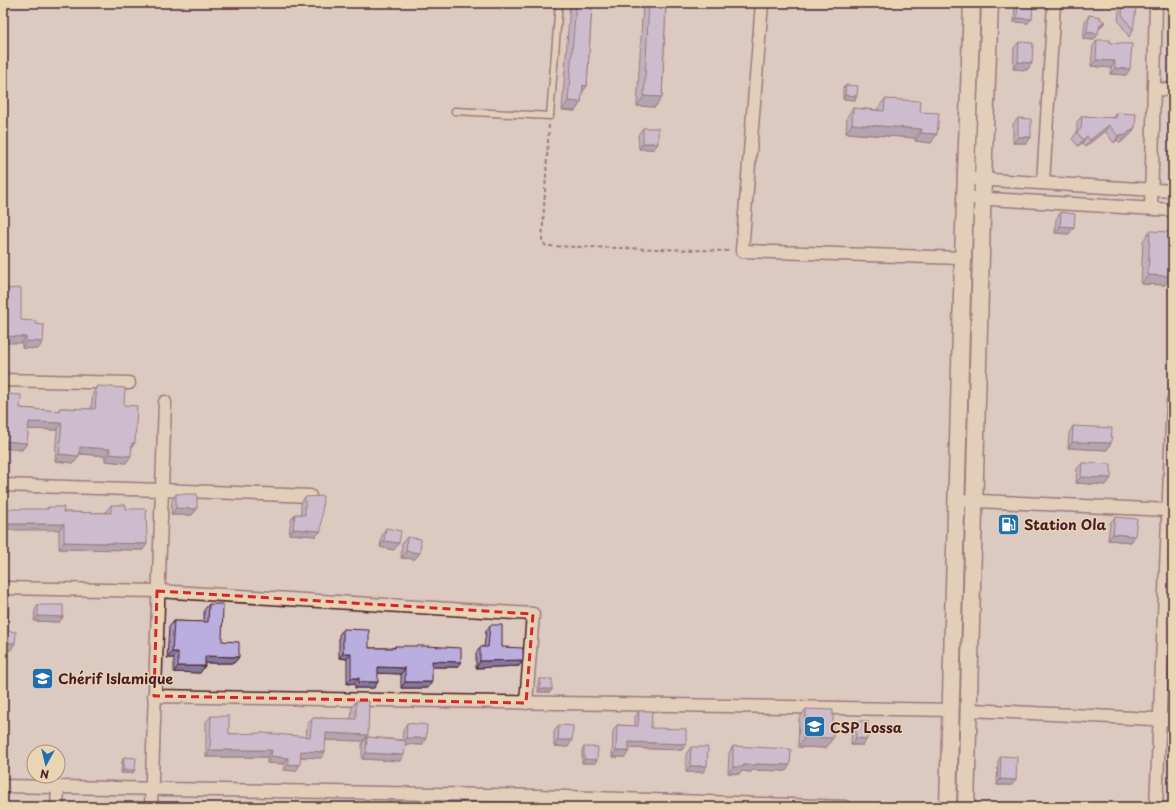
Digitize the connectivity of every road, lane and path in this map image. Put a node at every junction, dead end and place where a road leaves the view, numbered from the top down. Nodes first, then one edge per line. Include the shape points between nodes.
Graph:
1 (559, 3) edge
2 (762, 3) edge
3 (972, 3) edge
4 (990, 3) edge
5 (1054, 3) edge
6 (1156, 3) edge
7 (1154, 89) junction
8 (1173, 90) edge
9 (455, 111) dead end
10 (550, 116) junction
11 (966, 179) junction
12 (983, 179) junction
13 (1043, 182) junction
14 (1151, 190) junction
15 (1173, 191) edge
16 (983, 198) junction
17 (965, 203) junction
18 (1151, 208) junction
19 (1173, 210) edge
20 (742, 251) junction
21 (963, 258) junction
22 (3, 380) edge
23 (129, 383) dead end
24 (1173, 401) edge
25 (165, 402) dead end
26 (3, 485) edge
27 (160, 490) junction
28 (310, 496) edge
29 (957, 500) junction
30 (975, 501) junction
31 (1168, 510) junction
32 (3, 588) edge
33 (157, 591) junction
34 (1168, 640) edge
35 (972, 652) junction
36 (954, 653) junction
37 (154, 696) junction
38 (526, 703) junction
39 (952, 710) junction
40 (970, 710) junction
41 (1160, 720) junction
42 (1173, 720) edge
43 (3, 786) edge
44 (58, 786) junction
45 (152, 788) junction
46 (536, 801) edge
47 (619, 803) edge
48 (57, 807) edge
49 (151, 807) edge
50 (845, 807) edge
51 (948, 807) edge
52 (966, 807) edge
53 (1156, 807) edge

1 - 10 lane
2 - 20 street
3 - 11 main road
4 - 12 main road
5 - 13 street
6 - 7 street
7 - 8 street
7 - 14 street
9 - 10 lane
10 - 20 path via 542,241 546,246
11 - 12 street
11 - 17 main road
12 - 13 street
12 - 16 main road
13 - 14 street
14 - 15 street
14 - 18 street
16 - 17 street
16 - 18 street
16 - 30 main road
17 - 21 main road
18 - 19 street
20 - 21 street
21 - 29 main road
22 - 23 street
24 - 31 street
25 - 27 street
26 - 27 street
27 - 28 street
27 - 33 street
29 - 30 street
29 - 36 main road
30 - 31 street
30 - 35 main road
31 - 34 street
32 - 33 street
33 - 37 street
33 - 38 street via 533,614
34 - 41 street
35 - 36 main road
35 - 40 main road
36 - 39 main road
37 - 38 street
37 - 45 street
38 - 39 street
39 - 51 main road
40 - 41 street
40 - 52 main road
41 - 42 street
41 - 53 street
43 - 44 street
44 - 45 street
44 - 48 street
45 - 46 street
45 - 49 street
46 - 47 street
47 - 50 street

